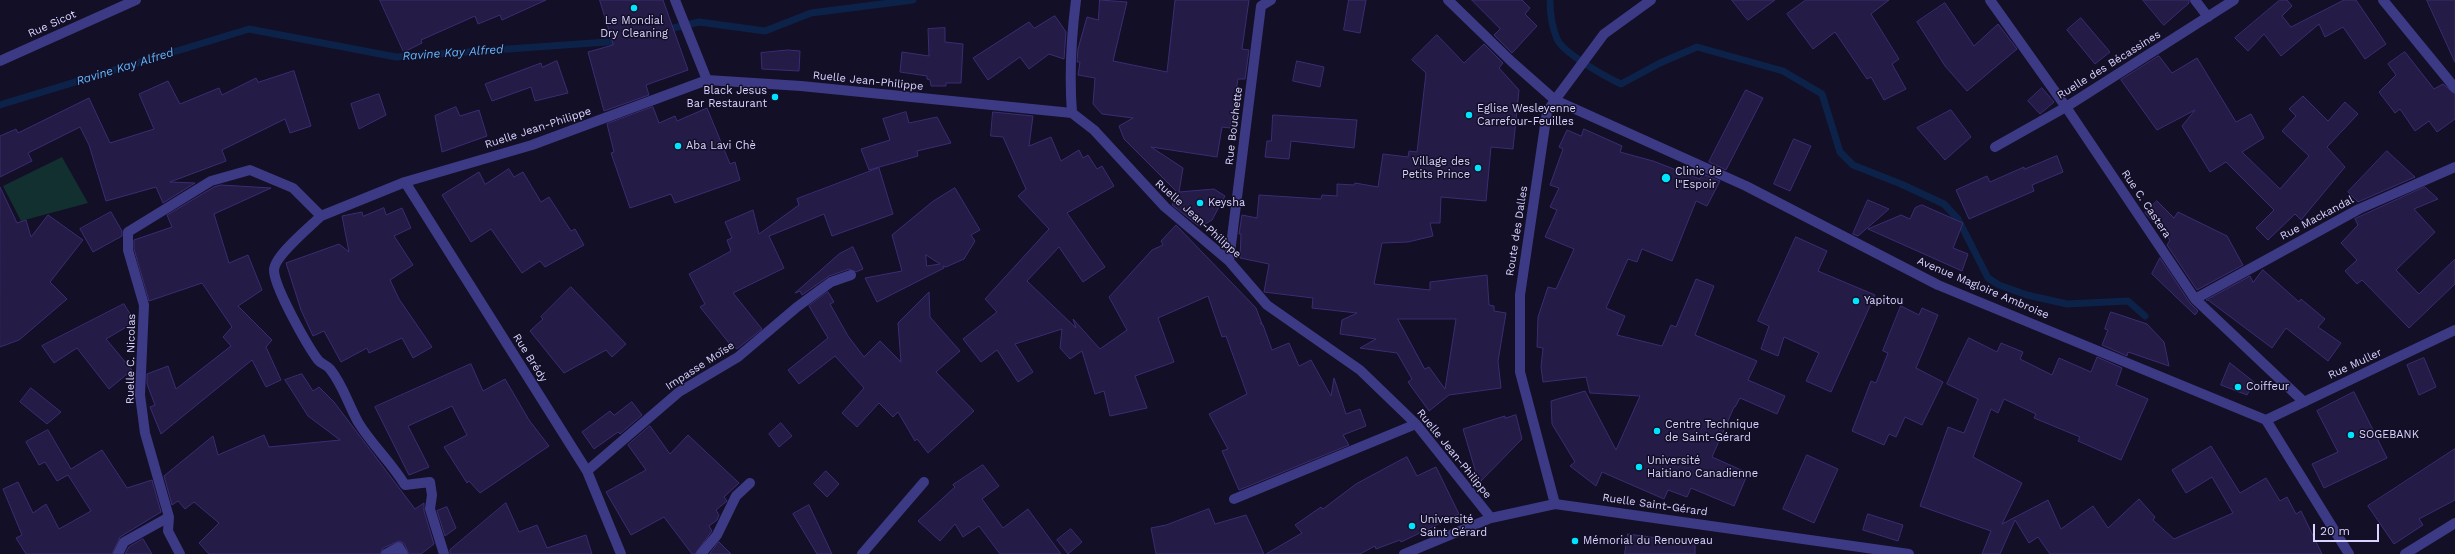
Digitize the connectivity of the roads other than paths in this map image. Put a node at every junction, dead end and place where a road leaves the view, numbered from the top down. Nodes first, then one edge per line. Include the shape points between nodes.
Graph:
1 (136, 0) edge
2 (674, 0) edge
3 (1076, 0) edge
4 (1272, 0) edge
5 (1448, 0) edge
6 (1651, 0) edge
7 (1990, 0) edge
8 (2195, 0) edge
9 (2234, 0) edge
10 (2382, 0) edge
11 (2208, 17) junction
12 (0, 61) edge
13 (707, 80) junction
14 (2455, 88) edge
15 (1555, 100) junction
16 (2066, 107) junction
17 (1072, 113) junction
18 (1995, 147) dead end
19 (2455, 167) edge
20 (405, 182) junction
21 (321, 216) junction
22 (1229, 260) junction
23 (851, 275) dead end
24 (2195, 298) junction
25 (2455, 330) edge
26 (2304, 402) junction
27 (2266, 420) junction
28 (1416, 424) junction
29 (587, 472) junction
30 (924, 482) dead end
31 (750, 483) dead end
32 (1234, 499) dead end
33 (1555, 504) junction
34 (169, 517) junction
35 (1491, 518) junction
36 (2455, 523) edge
37 (118, 554) edge
38 (180, 554) edge
39 (386, 554) edge
40 (403, 554) edge
41 (444, 554) edge
42 (621, 554) edge
43 (701, 554) edge
44 (862, 554) edge
45 (1404, 554) edge
46 (1909, 554) edge
47 (2349, 554) edge
48 (2405, 554) edge

1 - 12 street, Rue Sicot
2 - 13 street
3 - 17 street via 1070,43
4 - 22 street, Rue Bouchette via 1261,6
5 - 15 street, Avenue Magloire Ambroise
6 - 15 street, Route des Dalles via 1604,34
7 - 16 street, Rue C. Castera
8 - 11 street
9 - 11 street, Ruelle des Bécassines
10 - 14 street
11 - 16 street, Ruelle des Bécassines
13 - 17 street, Ruelle Jean-Philippe via 801,86
13 - 20 street, Ruelle Jean-Philippe via 532,145
15 - 27 street, Avenue Magloire Ambroise via 1746,186 1938,285
15 - 33 street, Route des Dalles via 1547,112 1520,295 1520,372
16 - 18 street, Ruelle des Bécassines
16 - 24 street, Rue C. Castera
17 - 22 street, Ruelle Jean-Philippe via 1094,130 1165,208
19 - 24 street, Rue Mackandal via 2359,208
20 - 21 street, Ruelle Jean-Philippe
20 - 29 street, Rue Brédy
21 - 34 street, Ruelle C. Nicolas via 293,188 250,170 211,181 128,232 128,250 144,305 140,395 145,432
21 - 41 street via 278,259 274,270 285,300 319,361 329,367 344,390 358,421 375,446 392,464 405,485 430,482 430,509
22 - 28 street, Ruelle Jean-Philippe via 1267,305 1360,370
23 - 29 street, Impasse Moïse via 831,282 738,357 679,392
24 - 26 street, Rue C. Castera
25 - 26 street, Rue Muller
26 - 27 street, Rue Muller
27 - 47 street
28 - 32 street
28 - 35 street, Ruelle Jean-Philippe
29 - 42 street, Rue Brédy
30 - 44 street
31 - 43 street via 736,496 717,535
33 - 35 street, Ruelle Saint-Gérard
33 - 46 street, Ruelle Saint-Gérard
34 - 37 street via 124,542
34 - 38 street, Ruelle C. Nicolas via 168,531
35 - 45 street, Ruelle Saint-Gérard
36 - 48 street
39 - 40 street via 399,547

